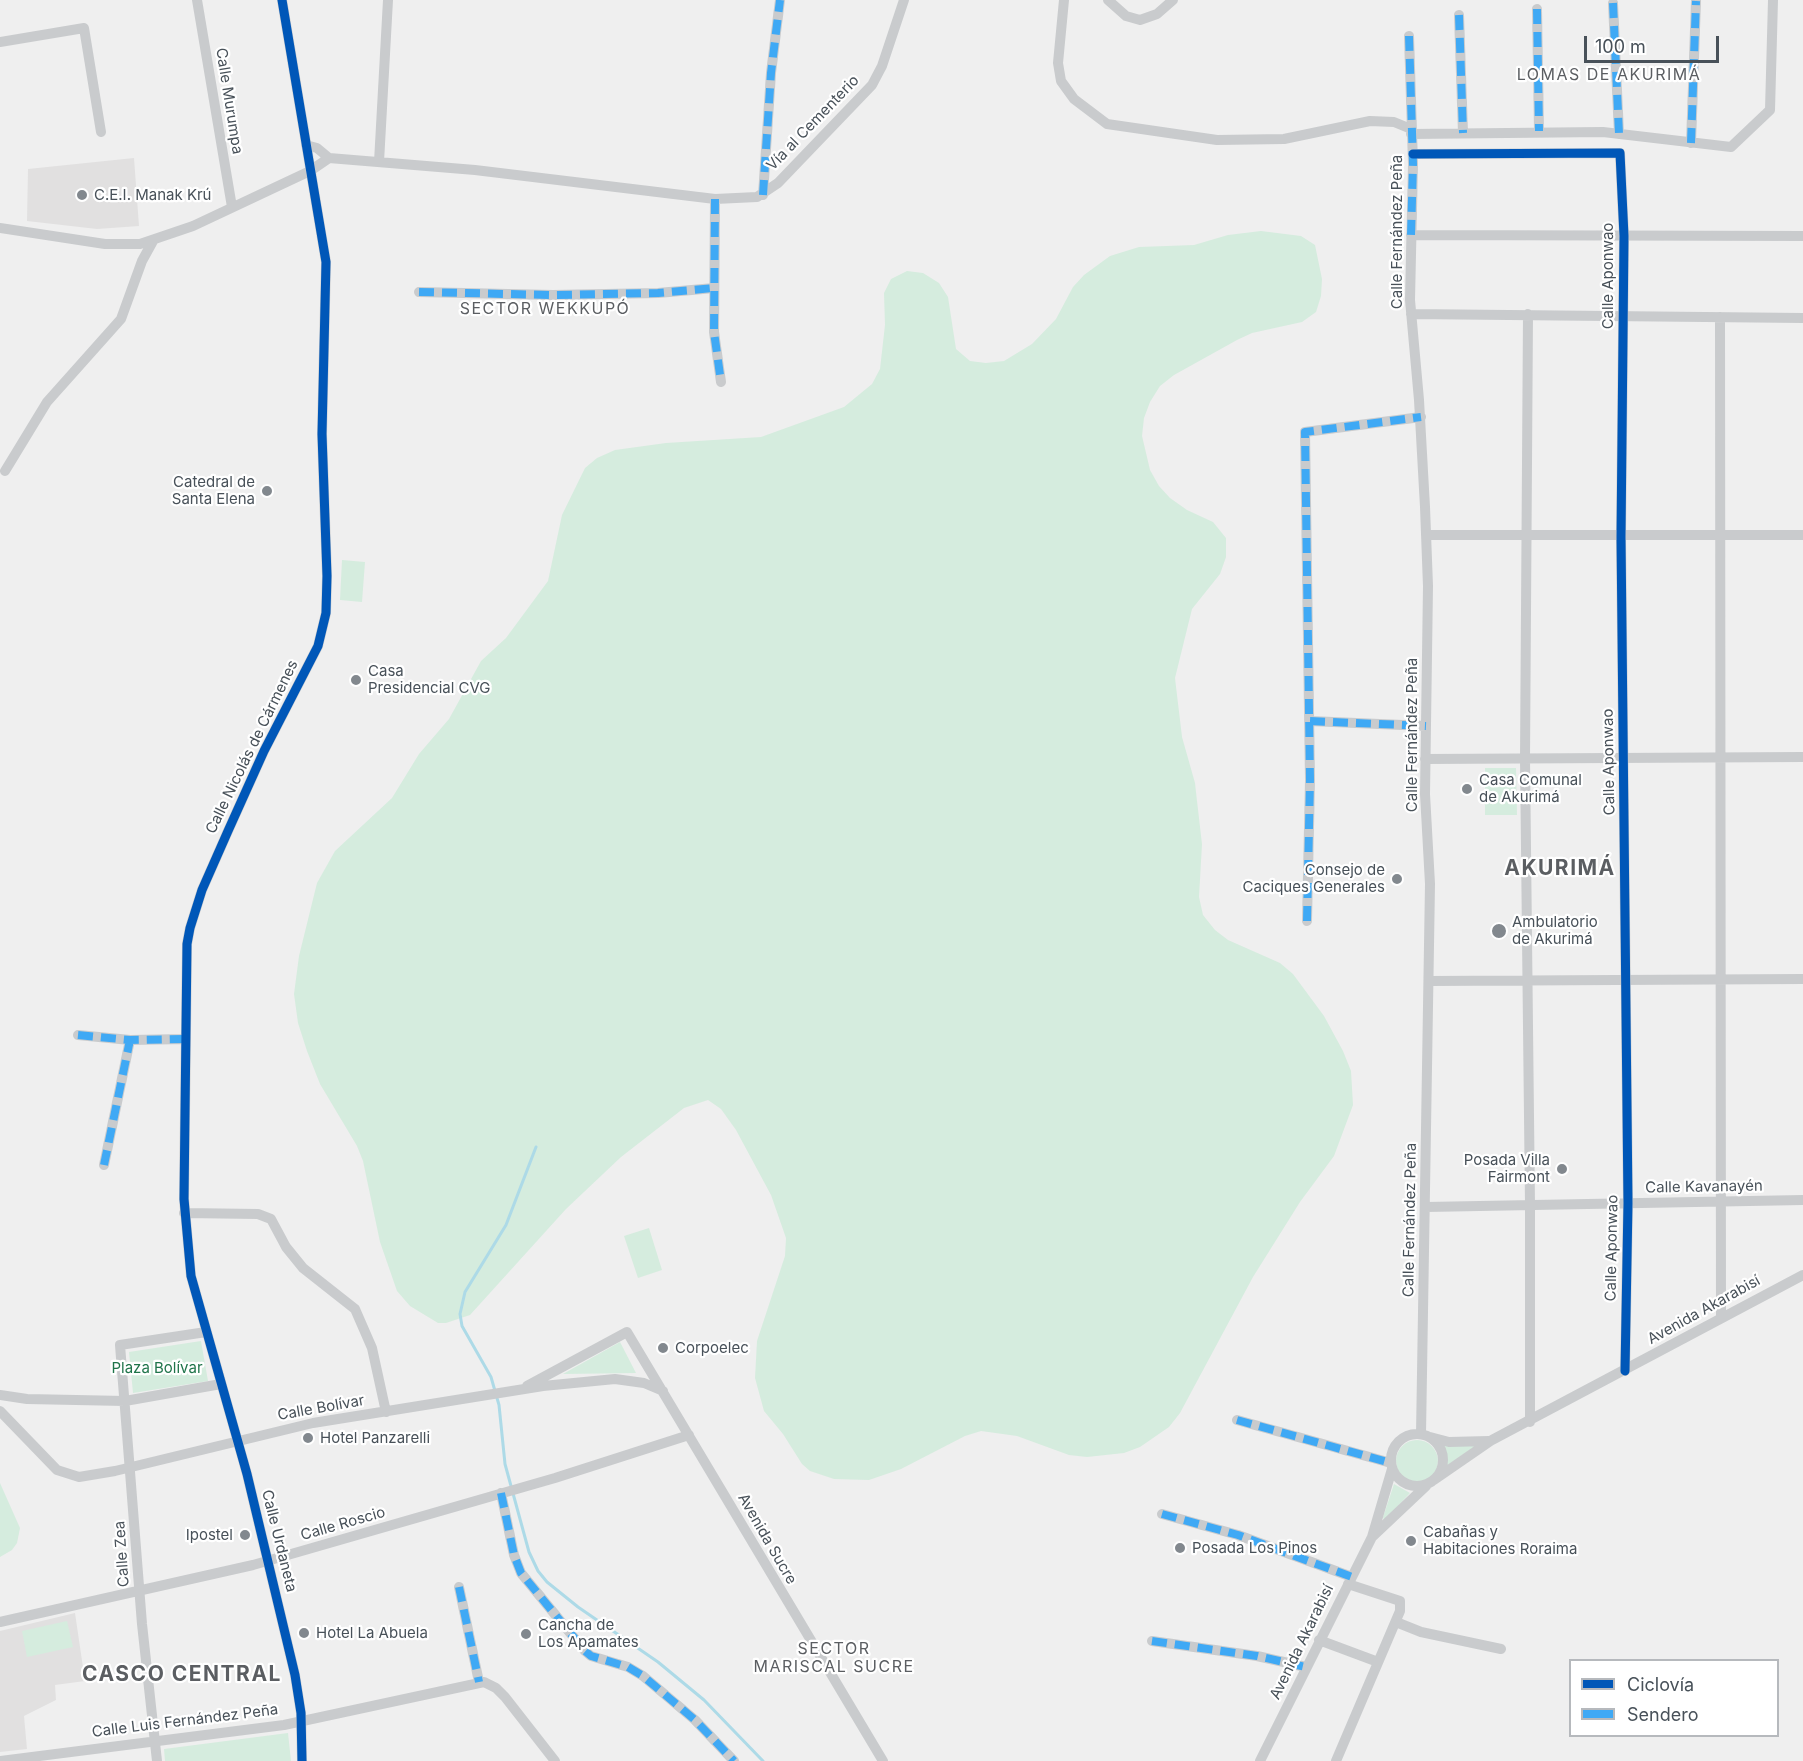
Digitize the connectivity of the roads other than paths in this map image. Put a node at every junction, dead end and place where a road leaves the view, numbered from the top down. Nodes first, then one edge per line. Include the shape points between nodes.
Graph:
1 (197, 0) edge
2 (282, 0) edge
3 (388, 0) edge
4 (780, 0) edge
5 (904, 0) edge
6 (1064, 0) edge
7 (1108, 0) edge
8 (1173, 0) edge
9 (1773, 0) edge
10 (1696, 1) edge
11 (1613, 3) dead end
12 (1537, 9) dead end
13 (1459, 15) dead end
14 (1409, 36) dead end
15 (0, 42) edge
16 (1411, 131) junction
17 (1539, 131) junction
18 (101, 132) dead end
19 (1463, 133) junction
20 (1619, 134) junction
21 (1691, 143) junction
22 (306, 145) junction
23 (1413, 154) junction
24 (329, 158) junction
25 (379, 162) junction
26 (310, 171) junction
27 (763, 195) junction
28 (715, 200) junction
29 (232, 207) junction
30 (0, 228) edge
31 (1411, 235) junction
32 (1623, 236) junction
33 (1803, 236) edge
34 (153, 241) junction
35 (714, 288) junction
36 (419, 292) dead end
37 (1411, 314) junction
38 (1528, 314) junction
39 (1623, 315) junction
40 (1720, 317) junction
41 (1803, 318) edge
42 (721, 382) dead end
43 (1421, 417) junction
44 (4, 471) dead end
45 (1803, 535) edge
46 (1426, 536) junction
47 (1525, 536) junction
48 (1719, 536) junction
49 (1621, 537) junction
50 (1310, 721) junction
51 (1426, 726) junction
52 (1719, 757) junction
53 (1803, 757) edge
54 (1624, 758) junction
55 (1425, 759) junction
56 (1525, 759) junction
57 (1307, 921) dead end
58 (1803, 979) edge
59 (1720, 980) junction
60 (1430, 981) junction
61 (1526, 981) junction
62 (1624, 981) junction
63 (78, 1035) dead end
64 (186, 1039) junction
65 (130, 1040) junction
66 (104, 1165) dead end
67 (1803, 1200) edge
68 (1721, 1201) junction
69 (1628, 1203) junction
70 (1530, 1205) junction
71 (1425, 1207) junction
72 (184, 1213) junction
73 (1803, 1275) edge
74 (1721, 1318) junction
75 (206, 1332) junction
76 (627, 1332) joint
77 (1625, 1371) junction
78 (221, 1384) junction
79 (519, 1390) junction
80 (663, 1391) junction
81 (0, 1395) edge
82 (125, 1401) junction
83 (0, 1411) edge
84 (386, 1412) junction
85 (1237, 1420) dead end
86 (1530, 1422) junction
87 (689, 1435) junction
88 (1425, 1436) junction
89 (1492, 1440) junction
90 (238, 1441) junction
91 (1391, 1466) junction
92 (130, 1468) junction
93 (1431, 1482) junction
94 (509, 1491) junction
95 (1162, 1514) dead end
96 (1372, 1537) junction
97 (269, 1560) junction
98 (1350, 1580) junction
99 (459, 1587) dead end
100 (140, 1590) junction
101 (0, 1622) edge
102 (1396, 1622) junction
103 (1319, 1640) junction
104 (1152, 1641) dead end
105 (1501, 1649) dead end
106 (1378, 1662) junction
107 (1306, 1667) junction
108 (479, 1682) junction
109 (301, 1721) junction
110 (154, 1740) junction
111 (0, 1761) edge
112 (157, 1761) edge
113 (302, 1761) edge
114 (555, 1761) edge
115 (734, 1761) edge
116 (883, 1761) edge
117 (1260, 1761) edge
118 (1336, 1761) edge

1 - 29 street, Calle Murumpa
2 - 22 street, Calle Nicolás de Cármenes
3 - 25 street
4 - 27 street
5 - 27 street, Vía al Cementerio via 872,85 819,143
6 - 16 street via 1058,63 1061,81 1074,99 1107,124 1217,140 1284,139 1376,121 1395,122
7 - 8 street via 1126,16 1140,20 1157,14
9 - 21 street via 1770,110 1731,147
10 - 21 street
11 - 20 street
12 - 17 street
13 - 19 street
14 - 16 street, Calle Fernández Peña
15 - 18 street via 84,28
16 - 19 street
16 - 23 street, Calle Fernández Peña
17 - 19 street
17 - 20 street
20 - 21 street
22 - 24 street
22 - 26 street, Calle Nicolás de Cármenes
23 - 31 street, Calle Fernández Peña
23 - 32 street, Calle Aponwao via 1620,153
24 - 25 street
24 - 26 street
25 - 28 street
26 - 29 street
26 - 64 street, Calle Nicolás de Cármenes via 326,262 322,434 326,613 318,646 264,751 202,890 187,945
27 - 28 street
28 - 35 street
29 - 34 street
30 - 34 street via 105,244
31 - 32 street
31 - 37 street, Calle Fernández Peña
32 - 33 street
32 - 39 street, Calle Aponwao
34 - 44 street via 121,319 47,402
35 - 36 street via 553,295
35 - 42 street via 714,332
37 - 38 street
37 - 43 street, Calle Fernández Peña
38 - 39 street
38 - 47 street
39 - 40 street
39 - 49 street, Calle Aponwao
40 - 41 street
40 - 48 street
43 - 46 street, Calle Fernández Peña
43 - 50 street via 1305,432
45 - 48 street
46 - 47 street
46 - 51 street, Calle Fernández Peña
47 - 49 street
47 - 56 street
48 - 49 street
48 - 52 street
49 - 54 street, Calle Aponwao
50 - 51 street
50 - 57 street
51 - 55 street, Calle Fernández Peña
52 - 53 street
52 - 54 street
52 - 59 street
54 - 56 street
54 - 62 street, Calle Aponwao
55 - 56 street
55 - 60 street, Calle Fernández Peña
56 - 61 street
58 - 59 street
59 - 62 street
59 - 68 street
60 - 61 street
60 - 71 street, Calle Fernández Peña
61 - 62 street
61 - 70 street
62 - 69 street, Calle Aponwao
63 - 65 street
64 - 65 street
64 - 72 street, Calle Nicolás de Cármenes
65 - 66 street
67 - 68 street, Calle Kavanayén
68 - 69 street, Calle Kavanayén
68 - 74 street
69 - 70 street, Calle Kavanayén
69 - 77 street, Calle Aponwao
70 - 71 street, Calle Kavanayén
70 - 86 street
71 - 88 street, Calle Fernández Peña
72 - 75 street, Calle Nicolás de Cármenes via 189,1269
72 - 84 street via 258,1214 271,1219 303,1268 355,1309 372,1348
73 - 74 street, Avenida Akarabisí
74 - 77 street, Avenida Akarabisí
75 - 78 street, Calle Urdaneta
75 - 82 street, Calle Zea via 120,1345
76 - 79 street, Calle Bolívar
76 - 80 street, Avenida Sucre
77 - 86 street, Avenida Akarabisí
78 - 82 street
78 - 90 street, Calle Urdaneta
79 - 80 street, Calle Bolívar via 615,1378
79 - 84 street, Calle Bolívar
80 - 87 street, Avenida Sucre
81 - 82 street
82 - 92 street, Calle Zea
83 - 92 street, Calle Bolívar via 46,1460 65,1474 91,1476
84 - 90 street, Calle Bolívar via 313,1423
85 - 91 street
86 - 89 street, Avenida Akarabisí
87 - 94 street, Calle Roscio
87 - 116 street, Avenida Sucre
88 - 89 street, Avenida Akarabisí via 1449,1442
88 - 91 street via 1411,1434 1400,1440 1392,1450
88 - 93 street via 1438,1446 1443,1457 1441,1470
89 - 93 street, Avenida Akarabisí
90 - 92 street, Calle Bolívar
90 - 97 street, Calle Urdaneta
91 - 93 street via 1399,1479 1410,1486
91 - 96 street, Avenida Akarabisí
92 - 100 street, Calle Zea
93 - 96 street, Avenida Akarabisí
94 - 97 street, Calle Roscio
94 - 115 street via 521,1573 585,1651 643,1676 702,1726
95 - 98 street via 1228,1531
96 - 98 street, Avenida Akarabisí
97 - 100 street, Calle Roscio
97 - 109 street, Calle Urdaneta via 295,1675
98 - 102 street via 1400,1601
98 - 103 street, Avenida Akarabisí
99 - 108 street
100 - 101 street, Calle Roscio
100 - 110 street, Calle Zea
102 - 105 street via 1421,1632
102 - 106 street
103 - 106 street
103 - 107 street, Avenida Akarabisí
104 - 107 street
106 - 118 street
107 - 117 street, Avenida Akarabisí
108 - 109 street, Calle Luis Fernández Peña
108 - 114 street via 496,1688
109 - 110 street, Calle Luis Fernández Peña
109 - 113 street, Calle Urdaneta
110 - 111 street, Calle Luis Fernández Peña
110 - 112 street, Calle Zea

